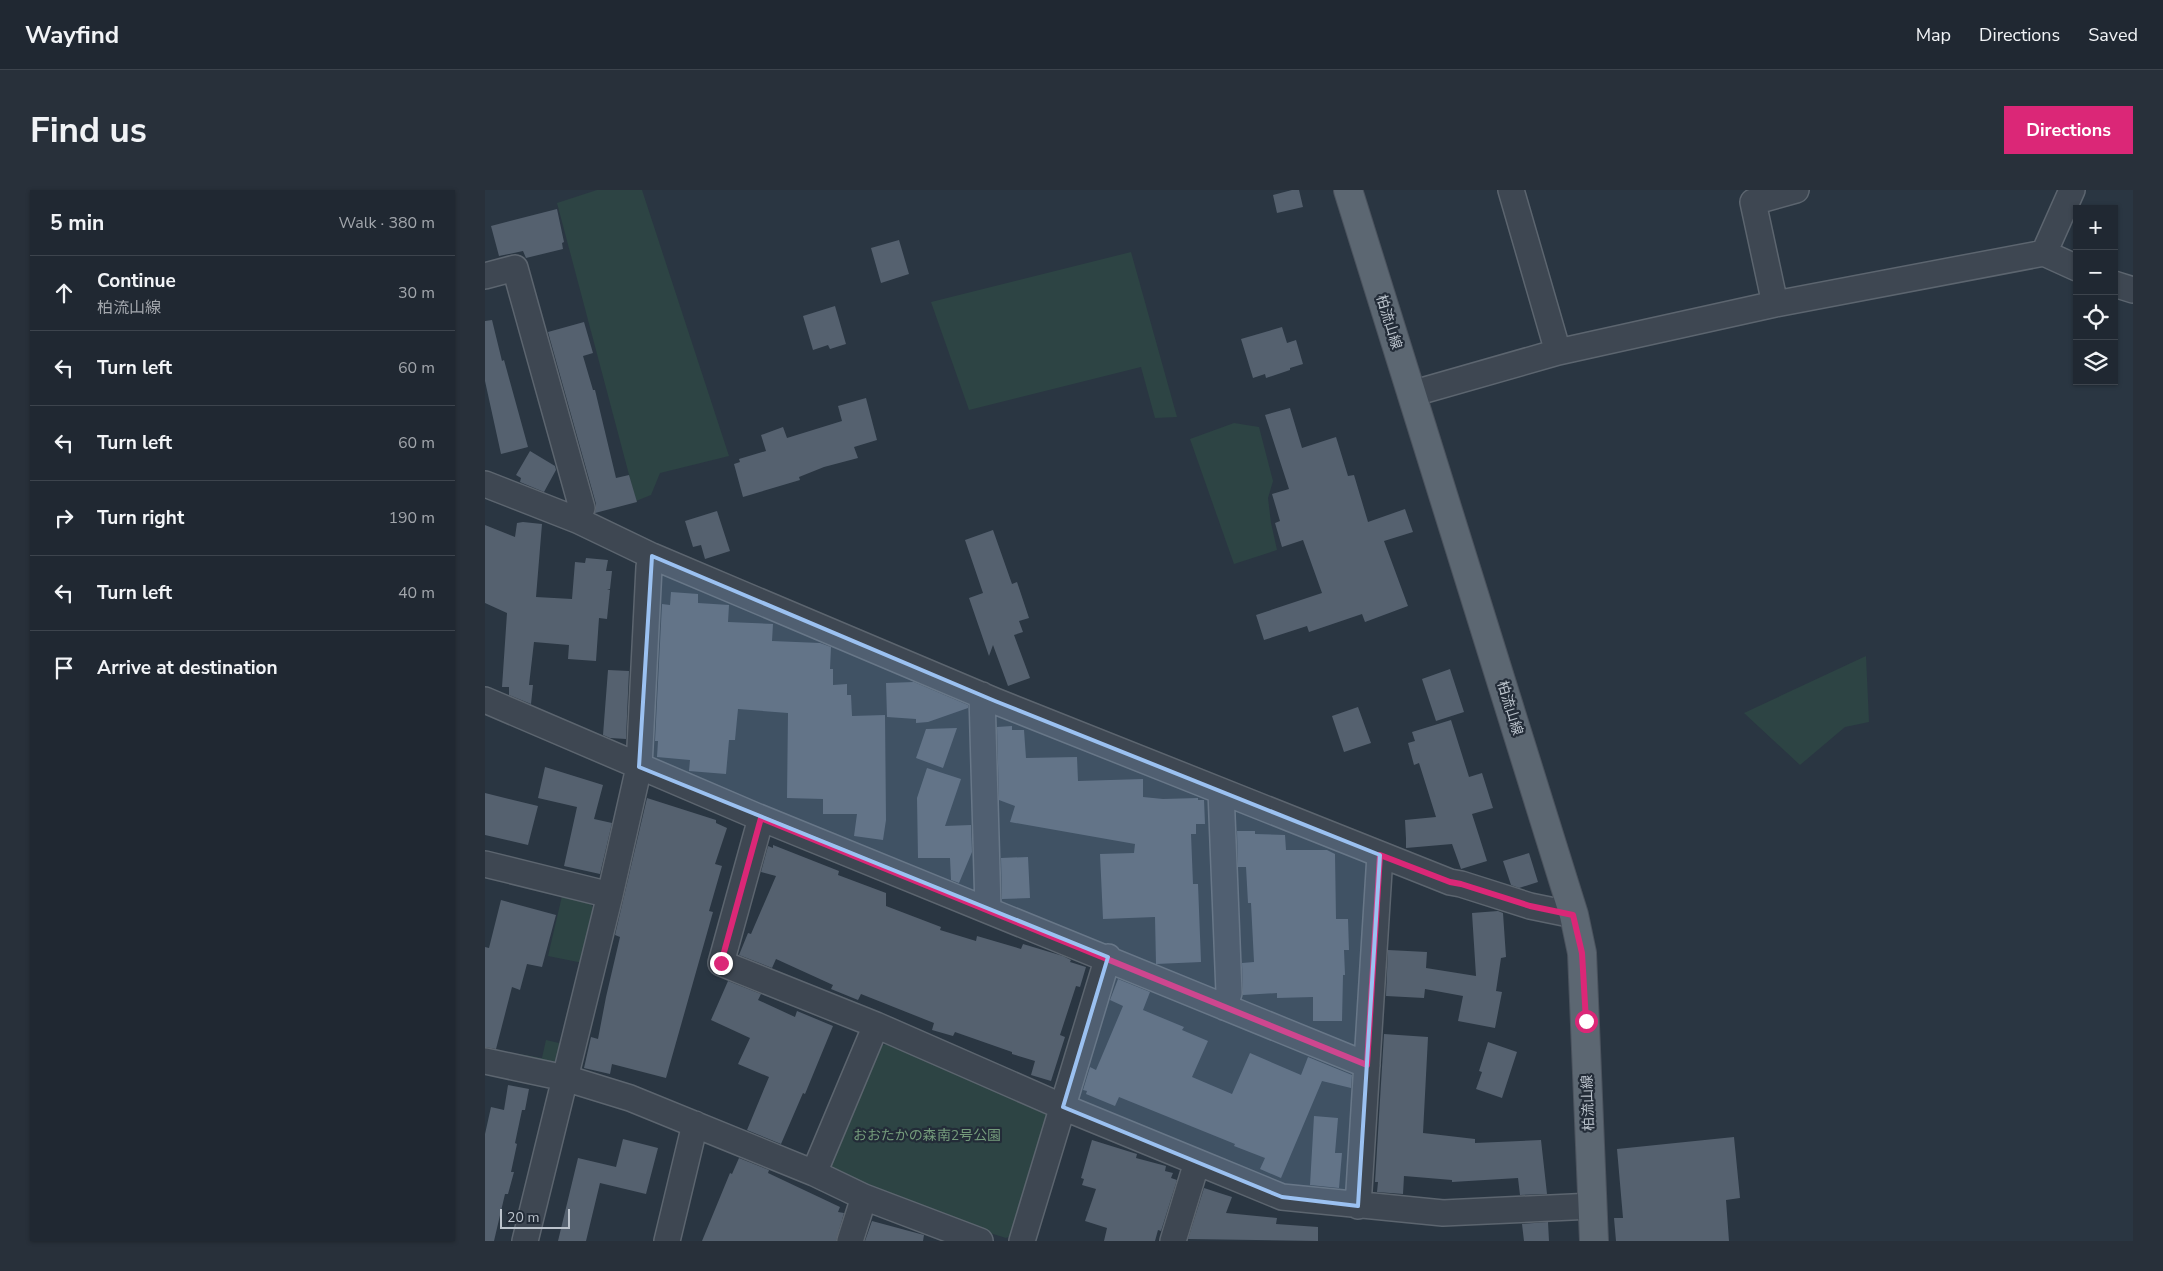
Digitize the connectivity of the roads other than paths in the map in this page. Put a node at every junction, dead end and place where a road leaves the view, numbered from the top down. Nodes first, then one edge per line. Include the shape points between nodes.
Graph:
1 (1349, 190) edge
2 (1511, 190) edge
3 (1796, 190) edge
4 (2072, 190) edge
5 (2044, 253) junction
6 (2073, 266) edge
7 (485, 276) edge
8 (2118, 285) edge
9 (2133, 290) edge
10 (1775, 304) junction
11 (1558, 352) junction
12 (1411, 394) junction
13 (485, 484) edge
14 (577, 520) junction
15 (652, 556) junction
16 (982, 695) junction
17 (485, 700) edge
18 (639, 768) junction
19 (1221, 791) junction
20 (761, 818) junction
21 (1380, 855) junction
22 (485, 864) edge
23 (610, 895) junction
24 (988, 909) junction
25 (1573, 915) junction
26 (1108, 958) junction
27 (1224, 1008) junction
28 (876, 1026) junction
29 (485, 1061) edge
30 (1367, 1065) junction
31 (565, 1078) junction
32 (1063, 1107) junction
33 (695, 1124) junction
34 (1197, 1162) junction
35 (815, 1173) junction
36 (864, 1197) junction
37 (1358, 1206) junction
38 (1593, 1206) junction
39 (525, 1241) edge
40 (667, 1241) edge
41 (850, 1241) edge
42 (980, 1241) edge
43 (1022, 1241) edge
44 (1173, 1241) edge
45 (1594, 1241) edge

1 - 12 main road, 柏流山線
2 - 11 street
3 - 10 street via 1753,202
4 - 5 street
5 - 6 street
5 - 10 street
7 - 14 street via 515,268 582,508
8 - 9 street
10 - 11 street
11 - 12 street
12 - 25 main road, 柏流山線
13 - 14 street
14 - 15 street
15 - 16 street
15 - 18 street
16 - 19 street
16 - 24 street
17 - 18 street
18 - 20 street
18 - 23 street
19 - 21 street
19 - 27 street via 1229,993
20 - 24 street
20 - 28 street via 721,963
21 - 25 street via 1450,882
21 - 30 street
22 - 23 street
23 - 31 street
24 - 26 street
25 - 38 main road, 柏流山線 via 1582,953
26 - 27 street
26 - 32 street
27 - 30 street
28 - 32 street
28 - 35 street
29 - 31 street
30 - 37 street
31 - 33 street via 630,1098
31 - 39 street
32 - 34 street
32 - 43 street
33 - 35 street
33 - 40 street
34 - 37 street via 1282,1197
34 - 44 street
35 - 36 street
36 - 41 street
36 - 42 street
37 - 38 street via 1443,1213
38 - 45 main road, 柏流山線

